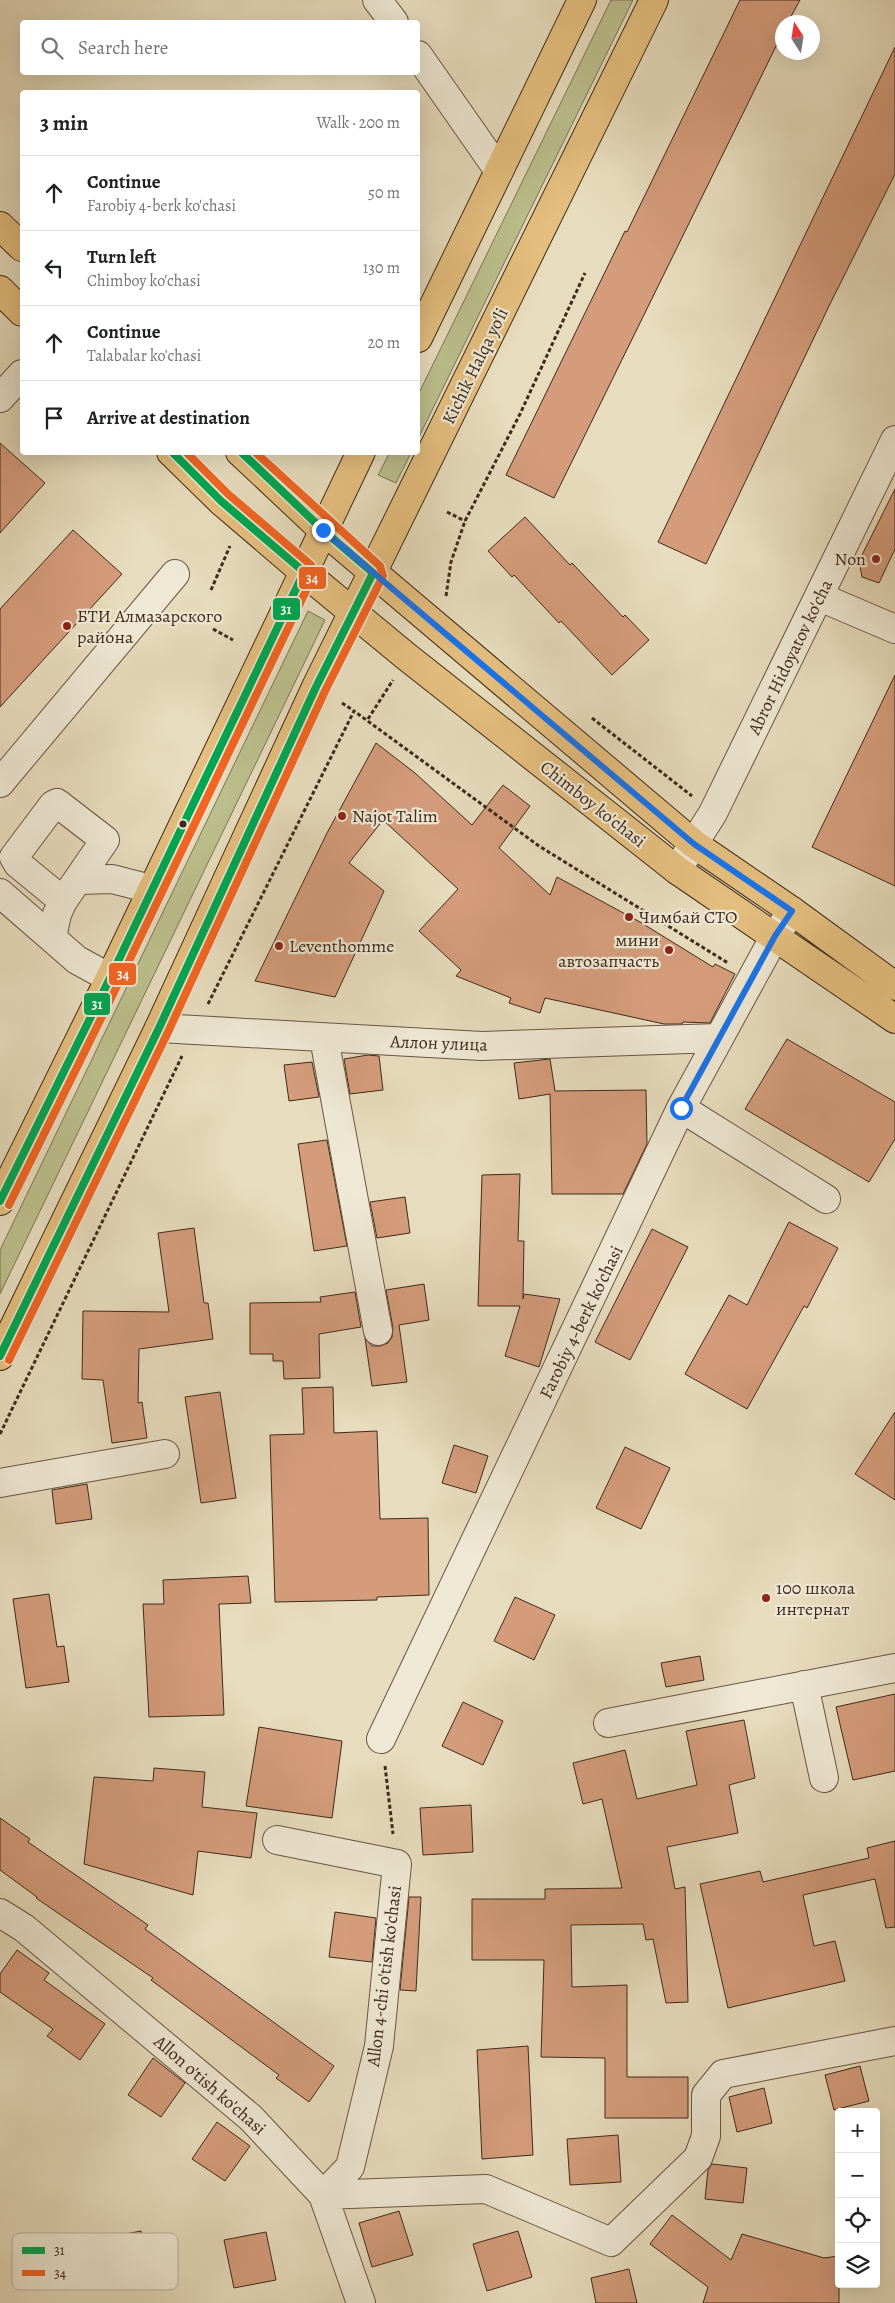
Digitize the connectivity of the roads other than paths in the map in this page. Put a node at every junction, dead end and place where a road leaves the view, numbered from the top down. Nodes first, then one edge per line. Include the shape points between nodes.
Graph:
1 (377, 0) edge
2 (582, 0) edge
3 (654, 0) edge
4 (392, 20) edge
5 (420, 58) edge
6 (499, 171) junction
7 (0, 226) edge
8 (20, 245) edge
9 (0, 290) edge
10 (20, 310) edge
11 (420, 334) edge
12 (20, 376) edge
13 (0, 398) edge
14 (895, 440) edge
15 (174, 455) edge
16 (243, 455) edge
17 (360, 455) edge
18 (323, 530) junction
19 (304, 572) junction
20 (373, 573) junction
21 (175, 574) dead end
22 (820, 597) junction
23 (354, 612) junction
24 (895, 629) edge
25 (0, 782) edge
26 (694, 844) junction
27 (677, 870) junction
28 (151, 889) junction
29 (0, 892) edge
30 (792, 911) junction
31 (775, 936) junction
32 (52, 938) junction
33 (110, 978) junction
34 (895, 986) edge
35 (895, 1019) edge
36 (160, 1028) junction
37 (324, 1038) junction
38 (718, 1038) junction
39 (681, 1108) junction
40 (1, 1196) edge
41 (826, 1199) dead end
42 (378, 1331) dead end
43 (0, 1356) edge
44 (166, 1454) dead end
45 (0, 1483) edge
46 (895, 1668) edge
47 (804, 1685) junction
48 (608, 1722) dead end
49 (381, 1739) road end
50 (824, 1778) dead end
51 (277, 1840) dead end
52 (0, 1913) edge
53 (895, 2041) edge
54 (323, 2195) junction
55 (360, 2303) edge

1 - 4 street
2 - 6 main road
3 - 20 main road, Kichik Halqa yo'li
5 - 6 street
6 - 11 main road
7 - 8 main road
9 - 10 main road
12 - 13 street
14 - 22 street, Abror Hidoyatov ko'cha
15 - 19 main road, Chimboy ko'chasi via 228,507
16 - 18 main road, Chimboy ko'chasi
17 - 18 main road
18 - 19 main road
18 - 20 main road, Chimboy ko'chasi
19 - 23 main road, Chimboy ko'chasi
19 - 28 main road
20 - 23 main road, Kichik Halqa yo'li
20 - 26 main road, Chimboy ko'chasi
21 - 25 street
22 - 24 street
22 - 26 street, Abror Hidoyatov ko'cha via 714,813
23 - 27 main road, Chimboy ko'chasi
23 - 36 main road, Kichik Halqa yo'li via 316,687
26 - 27 street, Abror Hidoyatov ko'cha
26 - 30 main road, Chimboy ko'chasi
27 - 31 main road, Chimboy ko'chasi
28 - 32 street via 112,879 71,891 57,914
28 - 33 main road
29 - 32 street
30 - 31 street, Farobiy 4-berk ko'chasi
30 - 34 main road, Chimboy ko'chasi
31 - 35 main road, Chimboy ko'chasi
31 - 38 street, Farobiy 4-berk ko'chasi
32 - 33 street via 77,960
33 - 40 main road
36 - 37 street, Аллон улица
36 - 43 main road, Kichik Halqa yo'li
37 - 38 street, Аллон улица via 482,1046
37 - 42 street
38 - 39 street, Farobiy 4-berk ko'chasi
39 - 41 street
39 - 49 street, Farobiy 4-berk ko'chasi
44 - 45 street
46 - 47 street
47 - 48 street
47 - 50 street
51 - 54 street, Allon 4-chi o'tish ko'chasi via 397,1864 379,2046 350,2167
52 - 54 street, Allon o'tish ko'chasi via 32,1934 251,2118
53 - 54 street via 723,2074 706,2095 706,2136 698,2158 610,2242 486,2189
54 - 55 street, Allon o'tish ko'chasi

